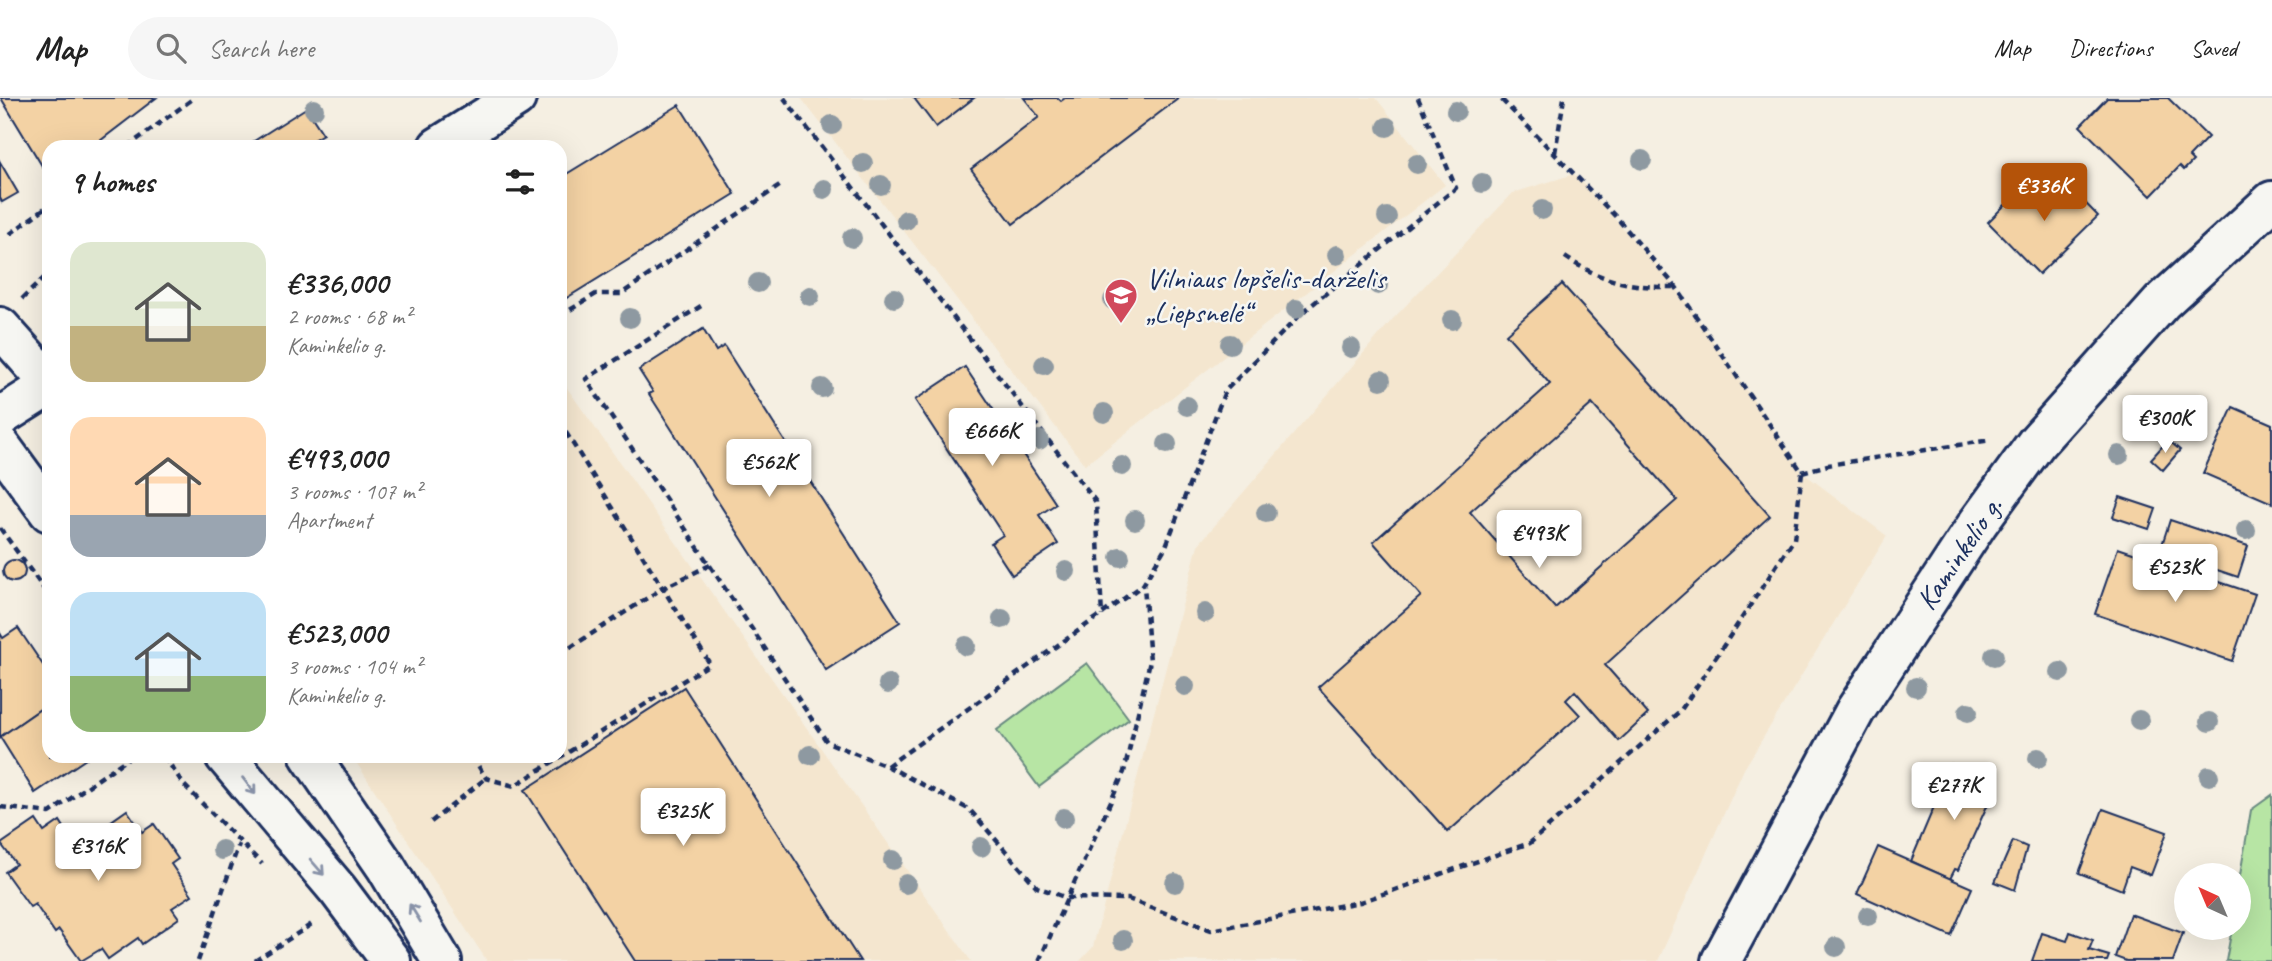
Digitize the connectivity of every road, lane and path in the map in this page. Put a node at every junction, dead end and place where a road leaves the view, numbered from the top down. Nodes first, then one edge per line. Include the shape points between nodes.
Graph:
1 (194, 98) edge
2 (516, 98) edge
3 (784, 98) edge
4 (1418, 98) edge
5 (1500, 98) edge
6 (1564, 98) edge
7 (137, 140) edge
8 (449, 140) edge
9 (1555, 154) junction
10 (781, 185) dead end
11 (2272, 201) edge
12 (42, 210) edge
13 (10, 234) dead end
14 (1565, 257) dead end
15 (1676, 287) junction
16 (701, 306) dead end
17 (567, 312) edge
18 (0, 327) edge
19 (42, 376) edge
20 (42, 389) edge
21 (0, 417) edge
22 (567, 433) edge
23 (2037, 442) junction
24 (0, 445) edge
25 (1802, 472) junction
26 (42, 502) edge
27 (0, 528) edge
28 (710, 565) junction
29 (1143, 585) junction
30 (42, 586) edge
31 (663, 588) junction
32 (1102, 616) junction
33 (567, 650) edge
34 (567, 753) edge
35 (121, 763) edge
36 (169, 763) edge
37 (231, 763) edge
38 (315, 763) edge
39 (476, 763) edge
40 (551, 763) edge
41 (887, 766) junction
42 (486, 778) junction
43 (0, 807) edge
44 (431, 822) dead end
45 (239, 844) junction
46 (269, 870) dead end
47 (1067, 898) junction
48 (308, 913) dead end
49 (316, 922) junction
50 (322, 932) dead end
51 (198, 961) edge
52 (255, 961) edge
53 (391, 961) edge
54 (442, 961) edge
55 (1039, 961) edge
56 (1721, 961) edge

1 - 7 path
2 - 8 street
3 - 32 path via 1096,502
4 - 29 path via 1456,188 1303,312 1225,391 1166,545
5 - 9 path
6 - 9 path
9 - 15 path
10 - 17 path via 621,294 596,294
11 - 23 street, Kaminkelio g. via 2162,302
12 - 13 path
14 - 15 path via 1590,274 1613,282 1637,288
15 - 25 path
16 - 28 path via 586,379
18 - 19 street
20 - 21 street
22 - 31 path
23 - 25 path via 2005,438
23 - 56 street, Kaminkelio g. via 1855,711
24 - 26 street
25 - 47 path via 1794,539 1681,710 1530,843 1360,902 1211,930 1128,899
27 - 30 path
28 - 31 path
28 - 41 path via 828,742
29 - 32 path
29 - 47 path via 1150,661 1124,772
31 - 33 path
31 - 34 path via 710,664
32 - 41 path
35 - 43 path via 50,813
36 - 45 path
37 -> 53 street
54 -> 38 street via 386,867
39 - 42 path
40 - 42 path via 514,786
41 - 47 path via 970,810 1037,887
42 - 44 path
45 - 46 path
45 - 51 path
47 - 55 path
48 - 49 path
49 - 50 path
49 - 52 path

